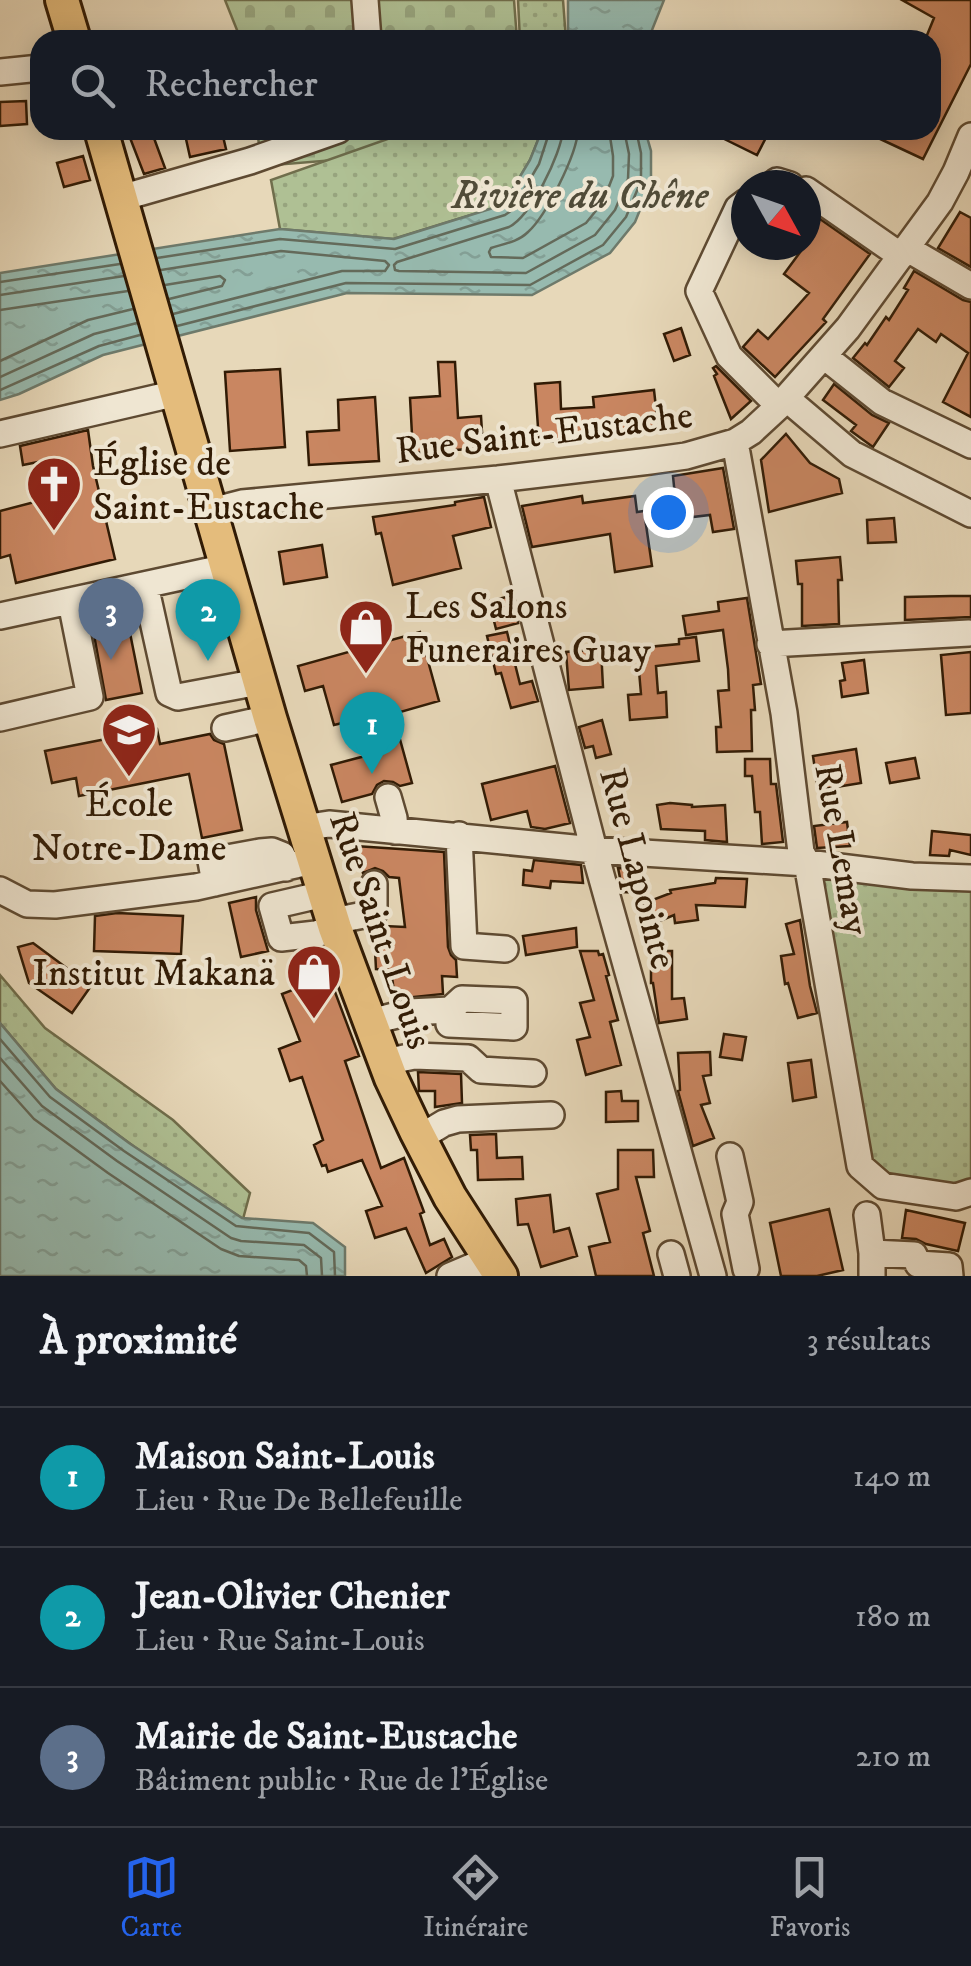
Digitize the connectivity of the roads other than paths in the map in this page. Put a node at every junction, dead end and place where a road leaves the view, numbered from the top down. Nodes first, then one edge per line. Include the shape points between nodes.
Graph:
1 (62, 0) edge
2 (365, 0) edge
3 (71, 30) edge
4 (367, 30) edge
5 (30, 69) edge
6 (0, 72) edge
7 (971, 136) edge
8 (104, 140) edge
9 (310, 140) edge
10 (959, 194) edge
11 (121, 198) junction
12 (821, 199) edge
13 (731, 223) edge
14 (904, 252) junction
15 (971, 286) edge
16 (824, 356) junction
17 (177, 392) junction
18 (783, 402) junction
19 (0, 434) edge
20 (735, 442) junction
21 (971, 445) edge
22 (498, 479) junction
23 (212, 511) junction
24 (971, 514) edge
25 (227, 567) junction
26 (145, 585) junction
27 (71, 602) junction
28 (0, 616) edge
29 (968, 634) dead end
30 (770, 644) junction
31 (259, 682) junction
32 (0, 718) edge
33 (270, 718) junction
34 (225, 728) dead end
35 (388, 797) dead end
36 (303, 828) junction
37 (395, 831) junction
38 (459, 835) junction
39 (594, 850) junction
40 (807, 863) junction
41 (299, 864) junction
42 (971, 878) edge
43 (374, 884) dead end
44 (0, 890) edge
45 (331, 914) junction
46 (505, 949) dead end
47 (450, 1010) dead end
48 (370, 1022) junction
49 (385, 1062) junction
50 (533, 1073) dead end
51 (551, 1115) dead end
52 (419, 1138) junction
53 (730, 1156) dead end
54 (964, 1195) edge
55 (867, 1215) dead end
56 (872, 1265) edge
57 (495, 1267) edge
58 (919, 1270) edge
59 (747, 1272) edge
60 (450, 1276) edge
61 (717, 1276) edge
62 (950, 1276) edge

1 - 3 main road
2 - 4 street
5 - 6 street
7 - 10 street, Rue Saint-Eustache
8 - 11 main road, Rue Saint-Louis
9 - 11 street
10 - 14 street, Rue Saint-Eustache
11 - 17 main road, Rue Saint-Louis
12 - 14 street
13 - 18 street via 699,292 729,356
14 - 15 street
14 - 16 street, Rue Saint-Eustache
16 - 18 street, Rue Saint-Eustache
16 - 21 street via 882,402
17 - 19 street
17 - 23 main road, Rue Saint-Louis
18 - 20 street, Rue Saint-Eustache
18 - 24 street via 852,454
20 - 22 street, Rue Saint-Eustache via 686,456
20 - 30 street, Rue Lemay
22 - 23 street, Rue Saint-Eustache
22 - 39 street, Rue Lapointe
23 - 25 main road, Rue Saint-Louis
25 - 26 street
25 - 31 main road, Rue Saint-Louis
26 - 27 street
26 - 31 street via 168,694
27 - 28 street
27 - 32 street via 90,696
29 - 30 street
30 - 40 street, Rue Lemay
31 - 33 main road, Rue Saint-Louis
33 - 34 street
33 - 36 main road, Rue Saint-Louis
35 - 37 street
36 - 37 street
36 - 41 main road, Rue Saint-Louis
37 - 38 street
38 - 39 street
38 - 46 street via 464,946
39 - 40 street
39 - 61 street, Rue Lapointe
40 - 42 street
40 - 54 street, Rue Lemay via 860,1166 883,1186
41 - 44 street via 215,884 41,906
41 - 45 main road, Rue Saint-Louis
43 - 45 street via 374,913
45 - 48 main road, Rue Saint-Louis
47 - 48 street
48 - 49 main road, Rue Saint-Louis
49 - 50 street via 468,1058 480,1070
49 - 52 main road, Rue Saint-Louis
51 - 52 street via 458,1119
52 - 57 main road, Rue Saint-Louis
53 - 59 street
55 - 56 street
56 - 58 street via 914,1256
57 - 60 street
58 - 62 street via 950,1266
59 - 61 street

